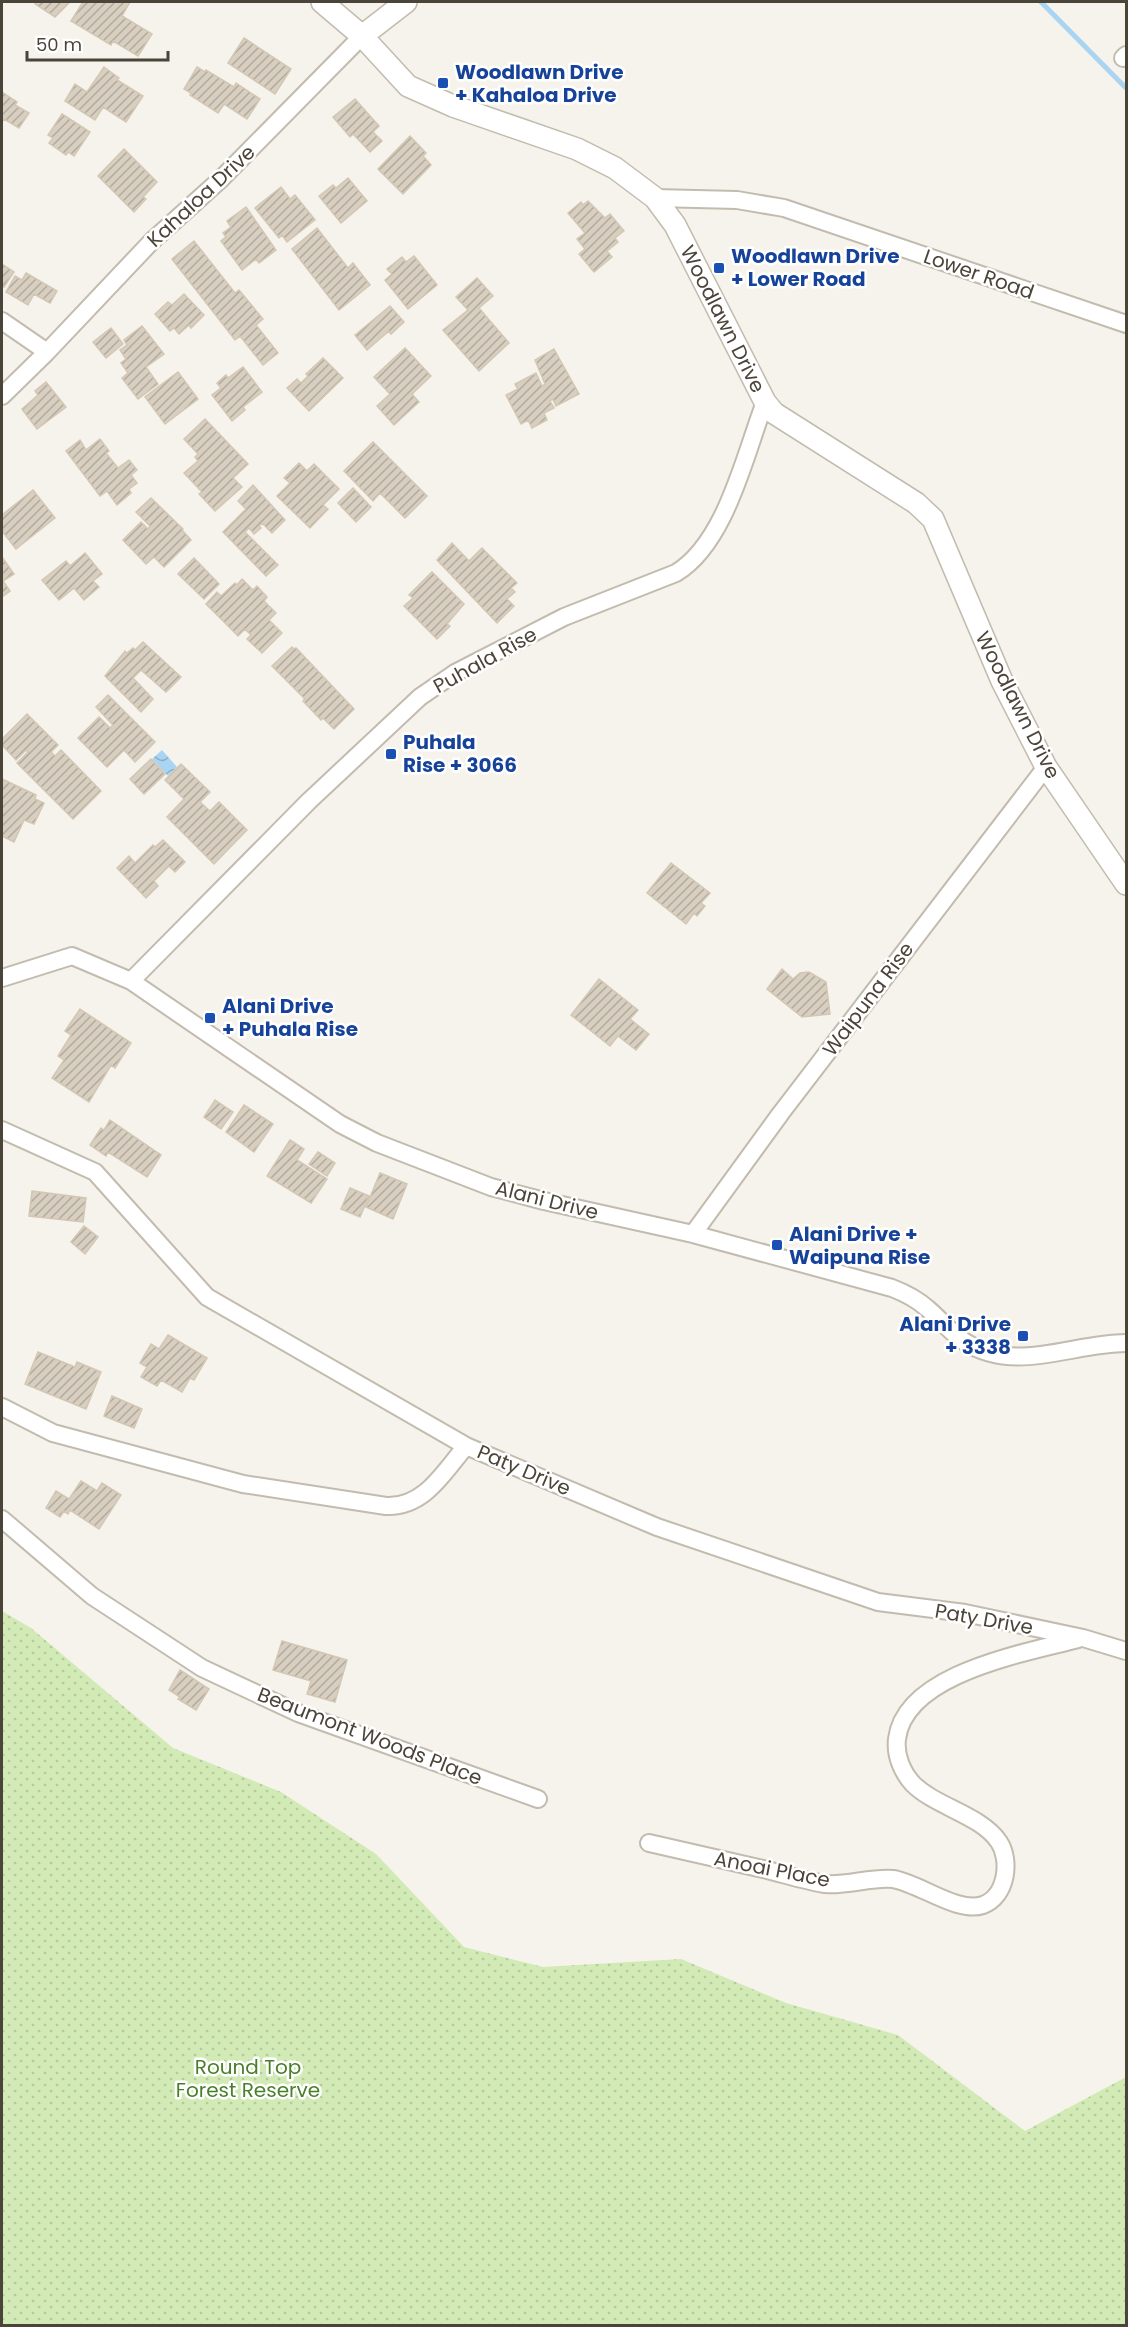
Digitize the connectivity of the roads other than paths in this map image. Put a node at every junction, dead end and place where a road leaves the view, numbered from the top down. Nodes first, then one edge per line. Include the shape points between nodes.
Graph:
1 (322, 2) edge
2 (406, 2) edge
3 (362, 36) junction
4 (655, 198) junction
5 (2, 321) edge
6 (1126, 324) edge
7 (47, 352) junction
8 (2, 396) edge
9 (765, 402) junction
10 (1046, 766) junction
11 (1126, 884) edge
12 (2, 978) edge
13 (131, 981) junction
14 (2, 1130) edge
15 (693, 1234) junction
16 (1126, 1343) edge
17 (2, 1407) edge
18 (466, 1446) junction
19 (2, 1519) edge
20 (1083, 1638) junction
21 (1126, 1651) edge
22 (538, 1799) dead end
23 (649, 1844) dead end

1 - 3 street, Woodlawn Drive
2 - 3 street, Kahaloa Drive
3 - 4 street, Woodlawn Drive via 408,86 453,106 577,149 615,168
3 - 7 street, Kahaloa Drive via 221,179 152,241
4 - 6 street, Lower Road via 737,200 784,208
4 - 9 street, Woodlawn Drive via 675,225
5 - 7 street
7 - 8 street, Kahaloa Drive
9 - 10 street, Woodlawn Drive via 774,413 926,510 933,519 1002,681
9 - 13 street, Puhala Rise via 726,511 689,565 564,617 455,673 420,697 309,801
10 - 11 street, Woodlawn Drive
10 - 15 street, Waipuna Rise
12 - 13 street, Alani Drive via 72,956
13 - 15 street, Alani Drive via 340,1124 377,1143 491,1187
14 - 18 street, Paty Drive via 95,1172 207,1297
15 - 16 street, Alani Drive via 892,1288 917,1300 966,1342 993,1354 1021,1358
17 - 18 street via 53,1433 243,1484 386,1506 407,1504 420,1497
18 - 20 street, Paty Drive via 657,1527 878,1602 965,1613
19 - 22 street, Beaumont Woods Place via 92,1596 202,1668 298,1713
20 - 21 street, Paty Drive
20 - 23 street, Anoai Place via 984,1663 952,1677 912,1707 899,1728 897,1753 912,1782 990,1831 1002,1847 1004,1880 994,1897 983,1905 964,1905 893,1880 826,1884

